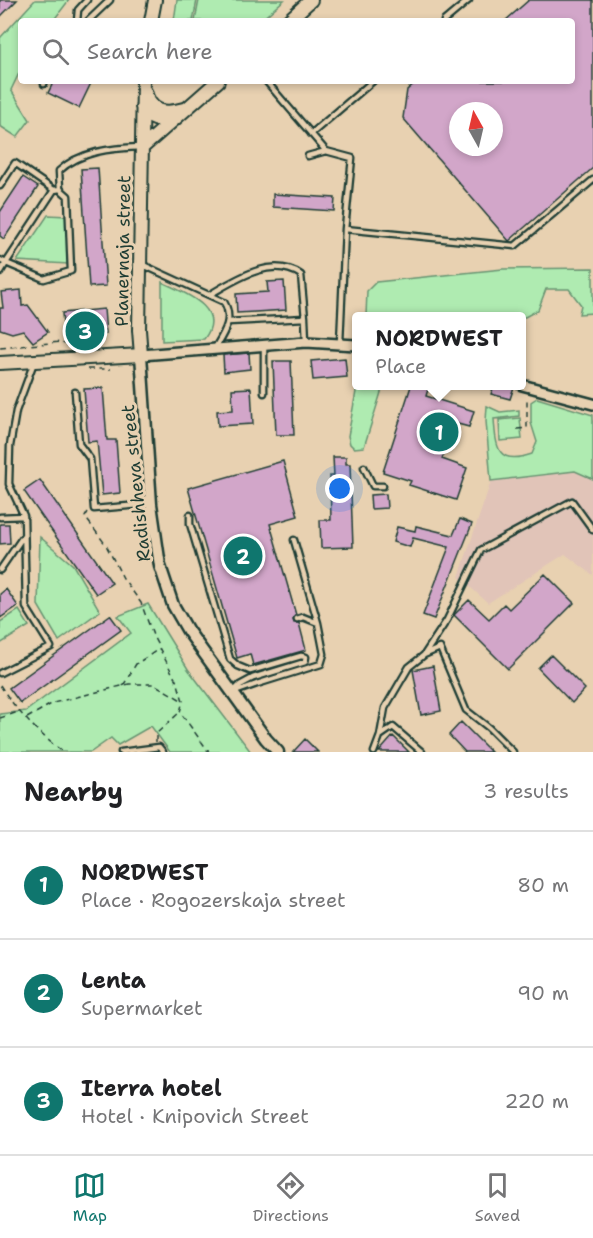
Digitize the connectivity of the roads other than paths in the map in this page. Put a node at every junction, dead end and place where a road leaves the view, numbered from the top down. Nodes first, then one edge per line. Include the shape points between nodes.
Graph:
1 (87, 0) edge
2 (110, 0) edge
3 (155, 0) edge
4 (311, 0) edge
5 (469, 0) edge
6 (77, 18) edge
7 (91, 18) edge
8 (152, 18) edge
9 (291, 18) edge
10 (448, 18) edge
11 (143, 84) edge
12 (144, 84) edge
13 (215, 84) edge
14 (269, 84) edge
15 (369, 84) edge
16 (142, 107) junction
17 (183, 111) junction
18 (311, 134) junction
19 (142, 147) junction
20 (326, 151) junction
21 (308, 156) dead end
22 (593, 180) edge
23 (0, 186) edge
24 (57, 190) junction
25 (345, 229) junction
26 (0, 260) edge
27 (6, 263) junction
28 (140, 264) junction
29 (0, 273) edge
30 (209, 295) junction
31 (305, 318) junction
32 (228, 322) junction
33 (306, 342) junction
34 (340, 343) junction
35 (352, 344) edge
36 (264, 346) junction
37 (213, 350) junction
38 (141, 355) junction
39 (34, 362) junction
40 (0, 363) edge
41 (526, 387) edge
42 (75, 392) dead end
43 (264, 393) dead end
44 (593, 404) edge
45 (364, 467) dead end
46 (383, 486) dead end
47 (151, 504) junction
48 (190, 515) dead end
49 (24, 516) junction
50 (0, 517) edge
51 (593, 530) edge
52 (25, 534) junction
53 (294, 540) dead end
54 (0, 570) edge
55 (297, 619) dead end
56 (318, 623) junction
57 (424, 655) junction
58 (0, 673) edge
59 (237, 690) junction
60 (380, 736) junction
61 (121, 752) edge
62 (163, 752) edge
63 (278, 752) edge
64 (374, 752) edge
65 (422, 752) edge
66 (513, 752) edge

1 - 6 lane via 78,10
2 - 7 lane
3 - 8 main road
4 - 9 main road
5 - 10 lane
11 - 16 main road, Planernaja street
12 - 17 main road via 148,103 154,108
13 - 17 main road
14 - 18 lane
15 - 18 lane
16 - 17 main road via 154,119 168,121
16 - 19 main road, Planernaja street
17 - 19 main road
18 - 20 lane
19 - 24 lane via 106,149 65,166 59,171
19 - 28 main road, Planernaja street
20 - 21 lane
20 - 25 lane via 352,158
22 - 25 lane via 515,246
23 - 24 lane via 15,163
24 - 27 lane
24 - 27 lane via 68,196 71,271 44,279
25 - 34 lane
26 - 27 lane
27 - 29 lane
28 - 30 lane
28 - 38 main road, Planernaja street
30 - 31 lane via 243,275 292,269 301,275
30 - 32 lane via 224,302
31 - 32 lane
31 - 33 lane
32 - 37 lane
33 - 34 street
33 - 36 street
34 - 35 street
36 - 37 street
36 - 43 lane
37 - 38 street
38 - 39 main road
38 - 47 street, Radishheva street
39 - 40 main road
39 - 49 lane via 16,411 10,446 9,484
41 - 44 street
42 - 47 lane via 79,444 90,459 94,509
45 - 46 lane via 373,486
47 - 59 street, Radishheva street via 160,566 173,605 188,631
48 - 59 lane via 230,659 250,671 301,656 307,660 253,678
49 - 50 lane
49 - 52 lane
51 - 57 lane via 572,501 481,550 447,620
52 - 54 lane
52 - 58 lane via 26,608 51,647
53 - 56 lane
55 - 56 lane via 303,617
56 - 59 lane via 324,654 321,664
57 - 60 lane via 409,667 385,708
57 - 66 lane via 440,648 466,710
59 - 63 street, Radishheva street
60 - 64 lane
60 - 65 lane via 393,727
61 - 62 lane via 156,747

